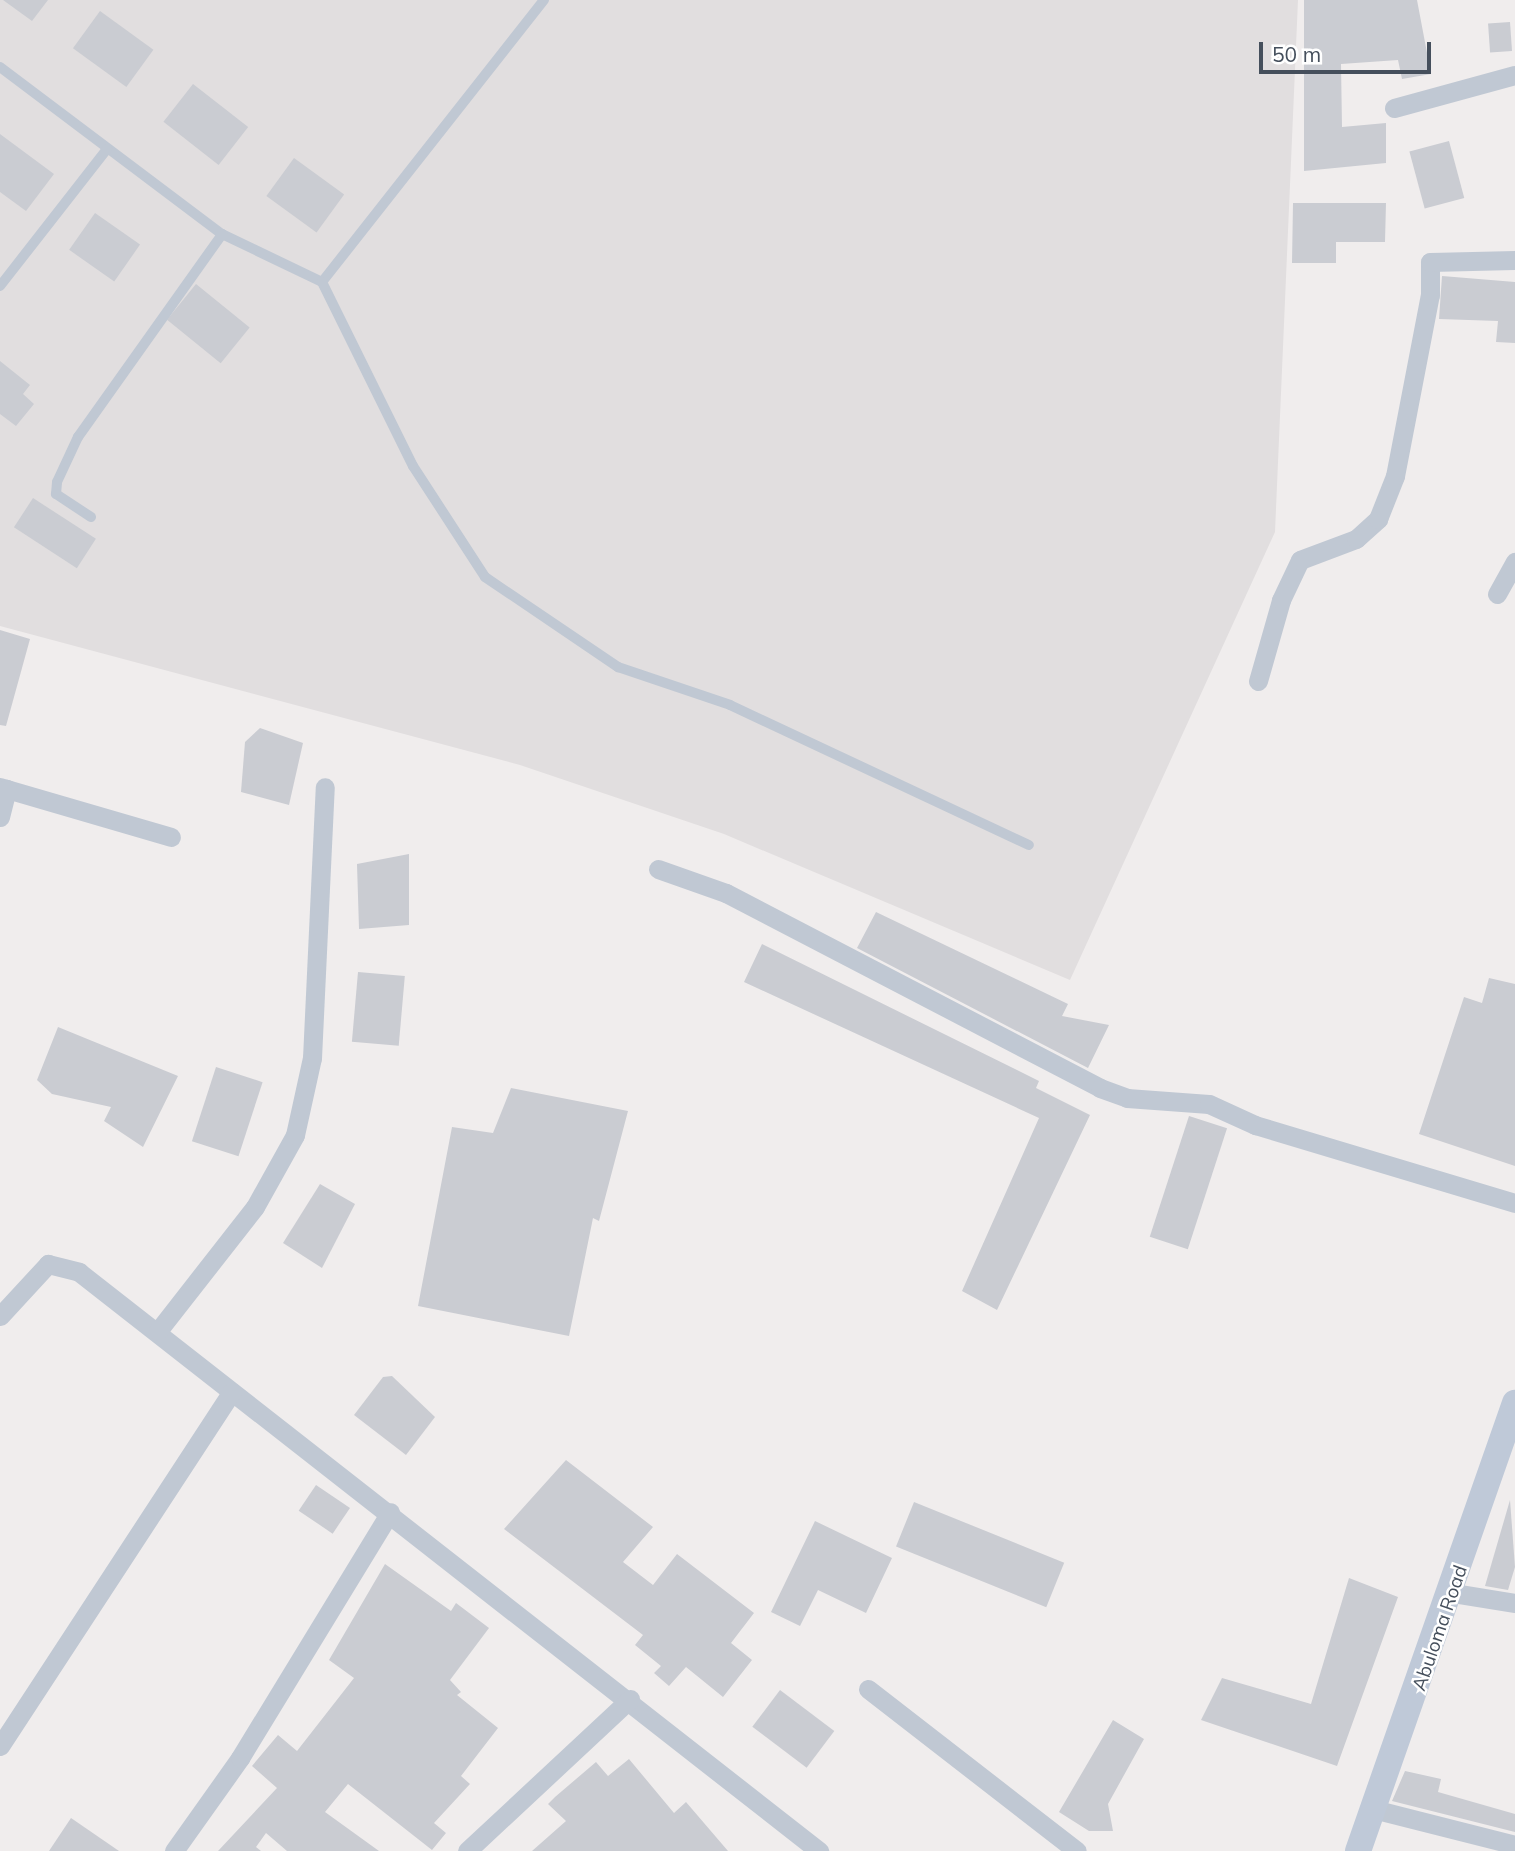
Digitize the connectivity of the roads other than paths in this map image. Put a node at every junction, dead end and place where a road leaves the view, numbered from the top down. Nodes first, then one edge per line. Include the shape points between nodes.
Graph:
1 (544, 0) edge
2 (0, 67) edge
3 (1515, 75) edge
4 (1394, 108) dead end
5 (107, 149) junction
6 (222, 234) junction
7 (1515, 260) edge
8 (322, 282) junction
9 (0, 286) edge
10 (91, 517) dead end
11 (1515, 562) edge
12 (1497, 594) dead end
13 (1258, 681) dead end
14 (325, 787) dead end
15 (4, 788) edge
16 (0, 817) edge
17 (172, 837) dead end
18 (1029, 845) dead end
19 (658, 869) dead end
20 (1515, 1202) edge
21 (0, 1317) edge
22 (159, 1331) junction
23 (232, 1392) junction
24 (1515, 1403) edge
25 (390, 1512) junction
26 (1452, 1593) junction
27 (1515, 1603) edge
28 (868, 1689) dead end
29 (630, 1699) junction
30 (0, 1746) edge
31 (1377, 1810) junction
32 (1515, 1845) edge
33 (174, 1851) edge
34 (467, 1851) edge
35 (819, 1851) edge
36 (1077, 1851) edge
37 (1359, 1851) edge

1 - 8 lane
2 - 5 lane
3 - 4 street
5 - 6 lane
5 - 9 lane
6 - 8 lane
6 - 10 lane via 78,437 57,482 56,495
7 - 13 street via 1430,262 1430,295 1387,498 1378,519 1356,539 1300,560 1280,600
8 - 18 lane via 413,466 485,577 618,667 730,705
11 - 12 street
14 - 22 street via 312,1058 295,1135 255,1207
15 - 16 street
15 - 17 street
19 - 20 street via 726,892 1100,1088 1127,1098 1209,1104 1255,1125
21 - 22 street via 48,1264 79,1272
22 - 23 street
23 - 25 street
23 - 30 street
24 - 26 street, Abuloma Road
25 - 29 street
25 - 33 street via 240,1758
26 - 27 street
26 - 31 street, Abuloma Road
28 - 36 street
29 - 34 street
29 - 35 street
31 - 32 street
31 - 37 street, Abuloma Road

